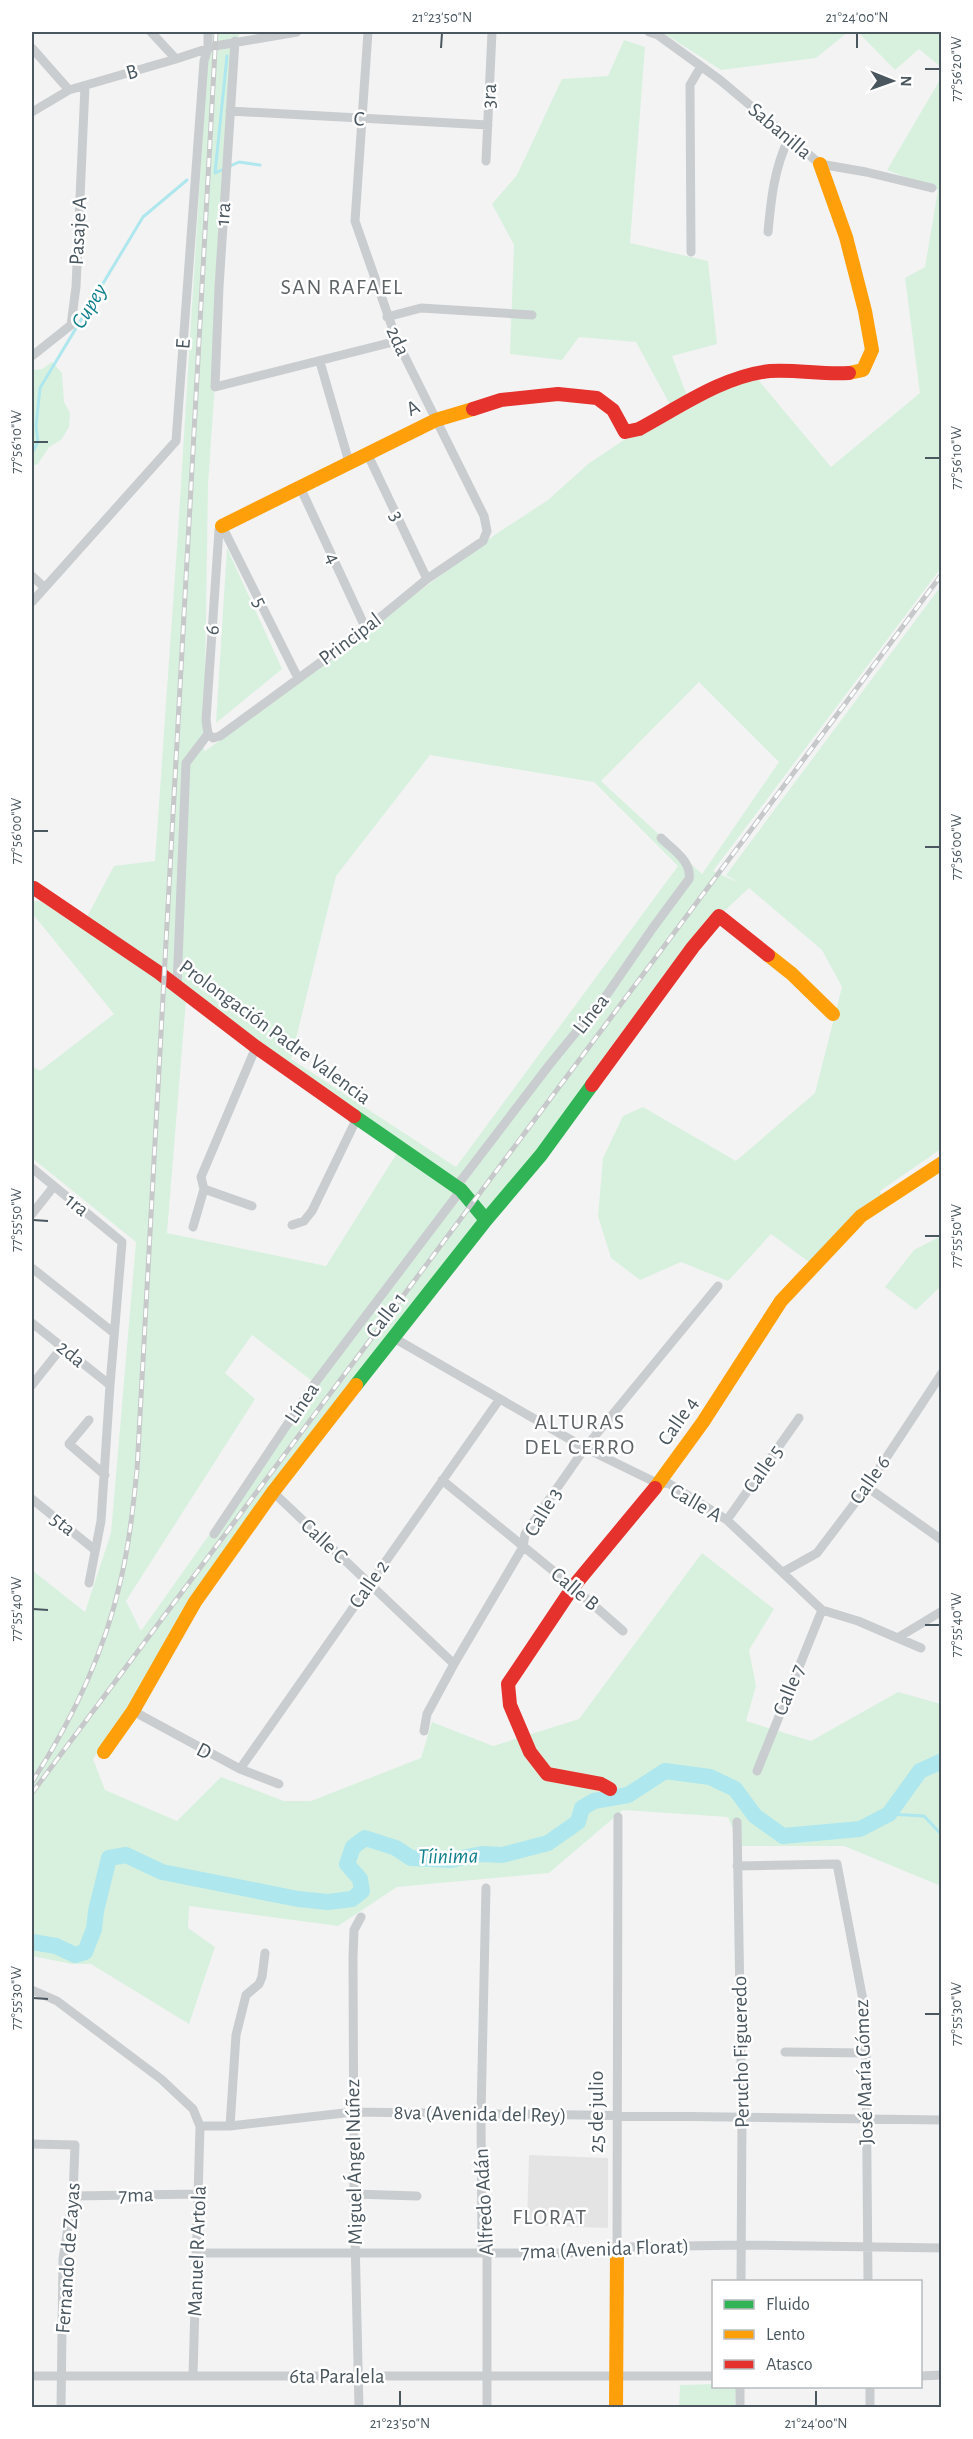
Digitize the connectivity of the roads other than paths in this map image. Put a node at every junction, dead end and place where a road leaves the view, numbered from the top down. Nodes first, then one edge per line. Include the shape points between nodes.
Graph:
1 (151, 32) edge
2 (208, 32) edge
3 (297, 32) edge
4 (368, 32) edge
5 (492, 32) edge
6 (649, 32) edge
7 (235, 41) junction
8 (32, 48) edge
9 (208, 48) junction
10 (176, 59) junction
11 (700, 68) junction
12 (86, 86) junction
13 (69, 90) junction
14 (230, 111) junction
15 (32, 112) edge
16 (361, 119) junction
17 (488, 125) junction
18 (789, 138) junction
19 (486, 161) dead end
20 (820, 164) junction
21 (932, 188) dead end
22 (768, 232) dead end
23 (691, 252) dead end
24 (532, 315) dead end
25 (387, 317) junction
26 (397, 341) junction
27 (32, 356) edge
28 (320, 362) junction
29 (436, 420) junction
30 (367, 453) junction
31 (349, 462) junction
32 (300, 487) junction
33 (222, 526) junction
34 (487, 531) joint
35 (32, 576) edge
36 (427, 579) junction
37 (44, 587) junction
38 (32, 602) edge
39 (366, 628) junction
40 (298, 678) junction
41 (208, 734) junction
42 (661, 838) dead end
43 (32, 889) edge
44 (177, 986) junction
45 (833, 1014) dead end
46 (256, 1047) junction
47 (357, 1118) junction
48 (942, 1163) edge
49 (32, 1168) edge
50 (54, 1186) junction
51 (459, 1188) junction
52 (204, 1189) junction
53 (252, 1206) dead end
54 (32, 1214) edge
55 (486, 1220) junction
56 (292, 1225) dead end
57 (193, 1227) dead end
58 (32, 1269) edge
59 (718, 1286) dead end
60 (32, 1323) edge
61 (114, 1333) junction
62 (394, 1338) junction
63 (62, 1347) junction
64 (942, 1373) edge
65 (32, 1385) edge
66 (110, 1385) junction
67 (499, 1400) junction
68 (799, 1418) dead end
69 (89, 1420) dead end
70 (585, 1448) junction
71 (105, 1475) junction
72 (442, 1480) junction
73 (659, 1484) junction
74 (867, 1487) junction
75 (273, 1492) junction
76 (32, 1498) edge
77 (727, 1520) junction
78 (214, 1534) dead end
79 (942, 1540) edge
80 (523, 1547) junction
81 (95, 1550) junction
82 (783, 1572) junction
83 (89, 1583) dead end
84 (369, 1583) junction
85 (573, 1587) junction
86 (822, 1610) junction
87 (942, 1611) edge
88 (623, 1631) dead end
89 (899, 1637) junction
90 (921, 1648) dead end
91 (453, 1664) junction
92 (133, 1711) junction
93 (424, 1731) dead end
94 (104, 1752) dead end
95 (240, 1769) junction
96 (757, 1771) dead end
97 (279, 1784) dead end
98 (610, 1789) dead end
99 (618, 1817) dead end
100 (737, 1822) dead end
101 (737, 1866) junction
102 (486, 1888) dead end
103 (361, 1917) dead end
104 (265, 1953) dead end
105 (32, 1990) edge
106 (785, 2052) dead end
107 (866, 2053) junction
108 (353, 2112) junction
109 (481, 2115) junction
110 (617, 2116) junction
111 (742, 2118) junction
112 (866, 2120) junction
113 (942, 2120) edge
114 (200, 2126) junction
115 (230, 2126) junction
116 (32, 2144) edge
117 (198, 2193) junction
118 (354, 2194) junction
119 (74, 2196) junction
120 (417, 2196) dead end
121 (741, 2245) junction
122 (868, 2247) junction
123 (942, 2248) edge
124 (196, 2253) junction
125 (487, 2253) junction
126 (617, 2253) junction
127 (355, 2254) junction
128 (741, 2280) edge
129 (868, 2280) edge
130 (32, 2376) edge
131 (61, 2376) junction
132 (194, 2376) junction
133 (358, 2376) junction
134 (487, 2376) junction
135 (616, 2376) junction
136 (712, 2376) edge
137 (922, 2376) edge
138 (942, 2376) edge
139 (740, 2388) edge
140 (870, 2388) edge
141 (61, 2408) edge
142 (359, 2408) edge
143 (487, 2408) edge
144 (616, 2408) edge
145 (741, 2408) edge
146 (870, 2408) edge

1 - 10 street
2 - 9 street, E
3 - 7 street
4 - 16 street, 2da
5 - 17 street, 3ra
6 - 11 street, Sabanilla
7 - 9 street, B
7 - 14 street, 1ra
8 - 13 street
9 - 10 street, B
9 - 37 street, E via 176,441
10 - 12 street, B
11 - 18 street, Sabanilla
11 - 23 street via 690,85
12 - 13 street, B
12 - 27 street, Pasaje A via 71,325
13 - 15 street, B
14 - 16 street, C
14 - 28 street, 1ra via 215,387
16 - 17 street, C
16 - 25 street, 2da via 356,221
17 - 19 street, 3ra
18 - 20 street, Sabanilla
18 - 22 street via 780,156
20 - 21 street, Sabanilla
20 - 29 street, A via 846,237 865,311 872,350 864,370 848,374 770,370 743,376 639,429 625,432 613,410 597,398 558,394 501,400
24 - 25 street via 421,308
25 - 26 street, 2da
26 - 28 street
26 - 29 street, 2da
28 - 31 street
29 - 30 street, A
29 - 34 street, 2da via 484,516
30 - 31 street, A
30 - 36 street, 3
31 - 32 street, A
32 - 33 street, A
32 - 39 street, 4
33 - 40 street, 5
33 - 41 street, 6
34 - 36 street, Principal via 483,541
35 - 37 street
36 - 39 street, Principal
37 - 38 street, E
39 - 40 street, Principal
40 - 41 street, Principal via 220,736 213,738
41 - 44 street via 186,763
42 - 51 street, Línea via 684,860 690,871 689,879 608,993
43 - 44 street, Prolongación Padre Valencia
44 - 46 street, Prolongación Padre Valencia
45 - 55 street, Calle 1 via 792,974 719,916 541,1155
46 - 47 street, Prolongación Padre Valencia
46 - 52 street via 201,1177
47 - 51 street, Prolongación Padre Valencia
47 - 56 street via 312,1211 304,1221
48 - 73 street, Calle 4 via 861,1216 781,1301
49 - 50 street, 1ra
50 - 54 street
50 - 61 street, 1ra via 122,1242
51 - 55 street, Prolongación Padre Valencia
51 - 78 street, Línea via 315,1383
52 - 53 street
52 - 57 street
55 - 62 street, Calle 1
58 - 61 street
59 - 70 street, Calle 3
60 - 63 street, 2da
61 - 66 street
62 - 67 street, Calle A
62 - 75 street, Calle 1
63 - 65 street
63 - 66 street, 2da
64 - 74 street, Calle 6
66 - 71 street
67 - 70 street, Calle A
67 - 72 street, Calle 2
68 - 77 street, Calle 5
69 - 71 street via 69,1444
70 - 73 street, Calle A
70 - 80 street, Calle 3 via 525,1534
71 - 81 street
72 - 80 street, Calle B
72 - 84 street, Calle 2
73 - 77 street, Calle A via 668,1484
73 - 85 street, Calle 4
74 - 79 street
74 - 82 street, Calle 6 via 816,1553
75 - 84 street, Calle C
75 - 92 street, Calle 1 via 195,1602
76 - 81 street, 5ta
77 - 82 street, Calle A
80 - 85 street, Calle B
80 - 91 street, Calle 3
81 - 83 street
82 - 86 street, Calle A
84 - 91 street, Calle C
84 - 95 street, Calle 2
85 - 88 street, Calle B
85 - 98 street, Calle 4 via 508,1684 510,1705 530,1752 548,1774
86 - 89 street, Calle A
86 - 96 street, Calle 7
87 - 89 street
89 - 90 street, Calle A
91 - 93 street, Calle 3 via 427,1714
92 - 94 street, Calle 1
92 - 95 street, D
95 - 97 street, D
99 - 110 street, 25 de julio
100 - 101 street, Perucho Figueredo
101 - 107 street, José María Gómez via 837,1864 862,2000
101 - 111 street, Perucho Figueredo
102 - 109 street, Alfredo Adán
103 - 108 street, Miguel Ángel Núñez via 354,1930
104 - 115 street via 262,1977 246,1995 236,2036
105 - 114 street via 57,2001 161,2079 193,2109
106 - 107 street
107 - 112 street, José María Gómez
108 - 109 street, 8va (Avenida del Rey)
108 - 115 street, 8va (Avenida del Rey)
108 - 118 street, Miguel Ángel Núñez
109 - 110 street, 8va (Avenida del Rey)
109 - 125 street, Alfredo Adán via 482,2246
110 - 111 street, 8va (Avenida del Rey)
110 - 126 street, 25 de julio
111 - 112 street, 8va (Avenida del Rey)
111 - 121 street, Perucho Figueredo
112 - 113 street, 8va (Avenida del Rey)
112 - 122 street, José María Gómez
114 - 115 street, 8va (Avenida del Rey)
114 - 117 street, Manuel R Artola
116 - 119 street, Fernando de Zayas via 75,2145
117 - 119 street, 7ma
117 - 124 street, Manuel R Artola
118 - 120 street
118 - 127 street, Miguel Ángel Núñez
119 - 131 street, Fernando de Zayas via 63,2259
121 - 122 street, 7ma (Avenida Florat)
121 - 126 street, 7ma (Avenida Florat) via 630,2247
121 - 128 street, Perucho Figueredo
122 - 123 street, 7ma (Avenida Florat)
122 - 129 street, José María Gómez
124 - 127 street, 7ma (Avenida Florat)
124 - 132 street, Manuel R Artola
125 - 126 street, 7ma (Avenida Florat)
125 - 127 street, 7ma (Avenida Florat)
125 - 134 street, Alfredo Adán
126 - 135 street, 25 de julio
127 - 133 street, Miguel Ángel Núñez
130 - 131 street, 6ta Paralela
131 - 132 street, 6ta Paralela
131 - 141 street, Fernando de Zayas
132 - 133 street, 6ta Paralela
133 - 134 street, 6ta Paralela
133 - 142 street, Miguel Ángel Núñez
134 - 135 street, 6ta Paralela
134 - 143 street, Alfredo Adán
135 - 136 street, 6ta Paralela
135 - 144 street, 25 de julio
137 - 138 street
139 - 145 street
140 - 146 street

